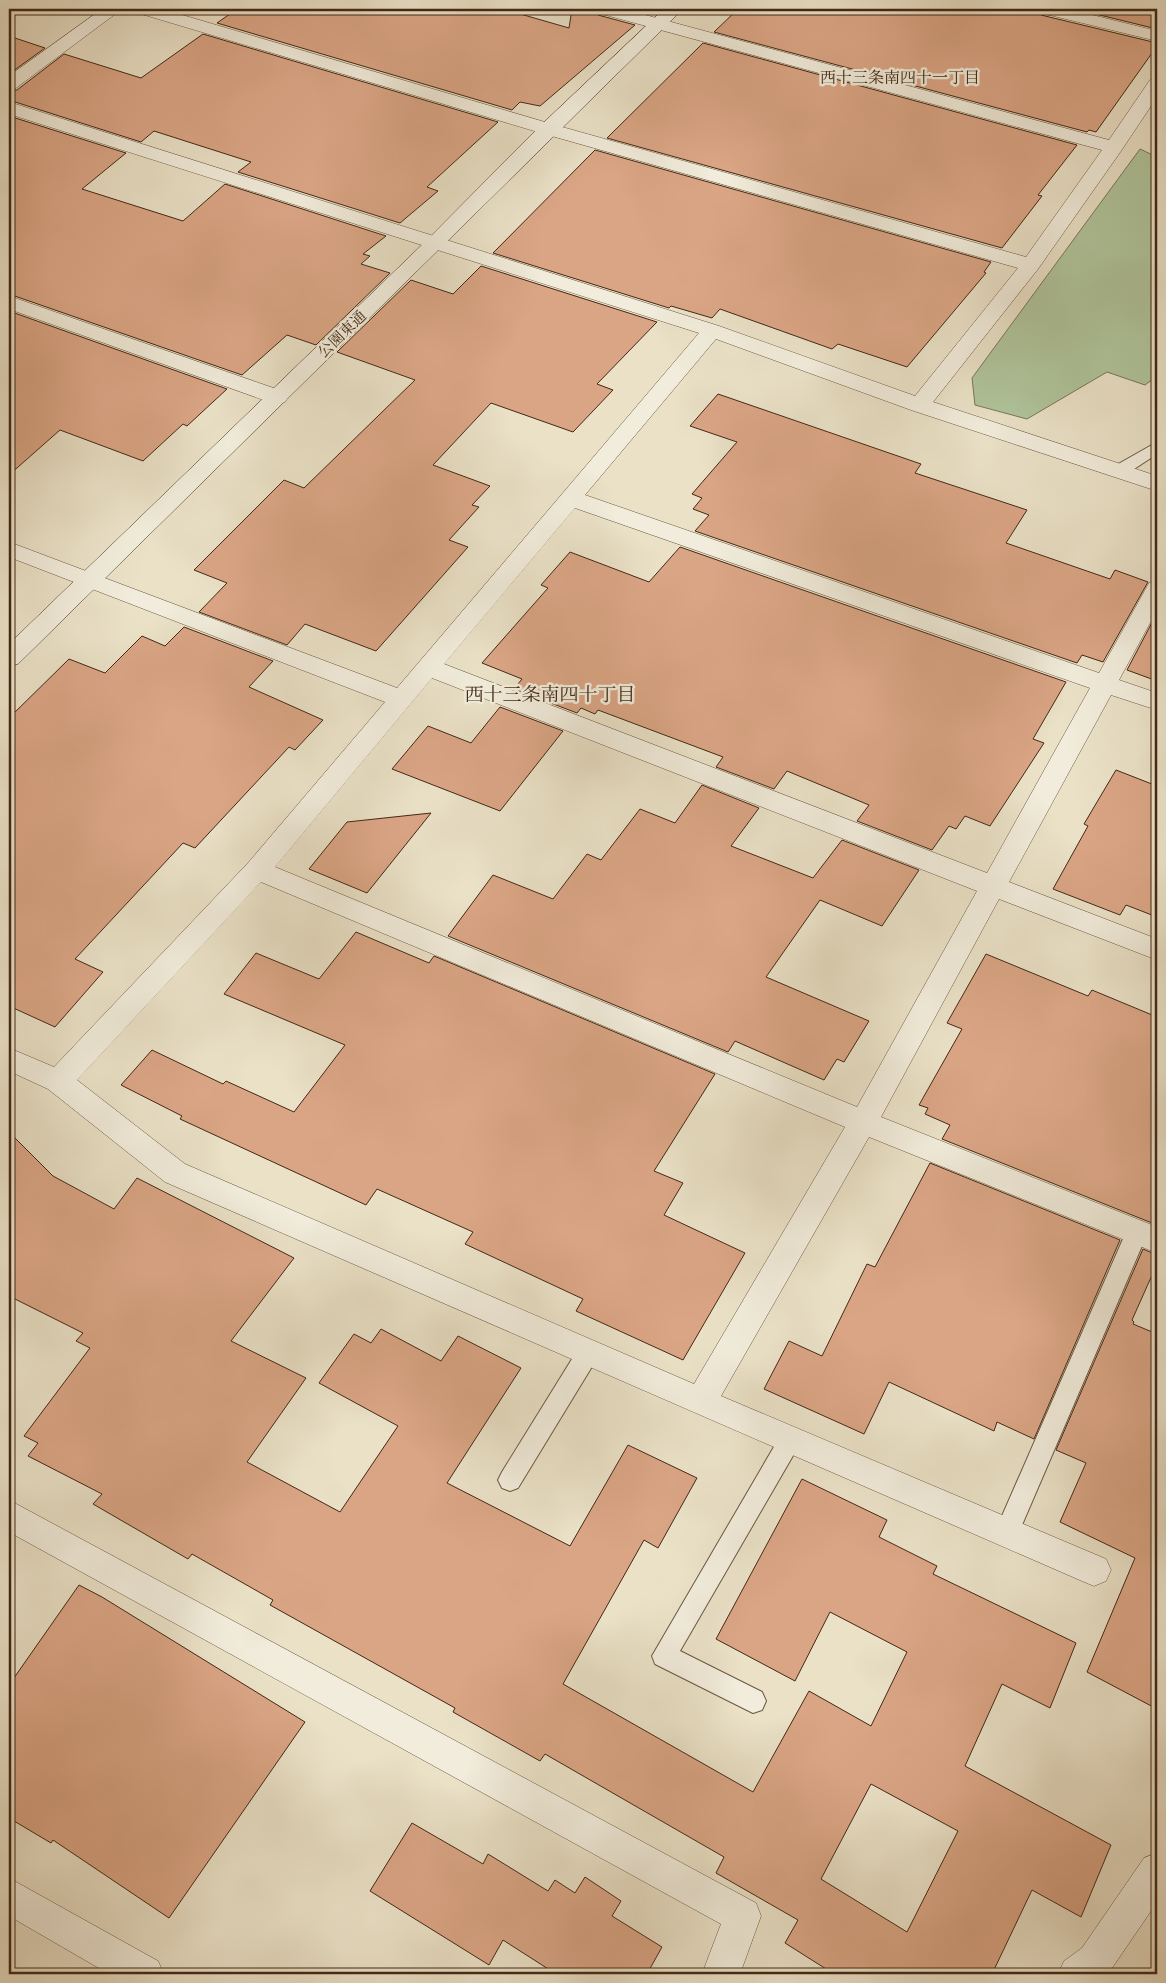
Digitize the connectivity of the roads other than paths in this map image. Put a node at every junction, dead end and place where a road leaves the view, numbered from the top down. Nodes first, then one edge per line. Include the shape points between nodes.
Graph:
1 (113, 9) edge
2 (144, 9) edge
3 (604, 9) edge
4 (1047, 9) edge
5 (667, 16) edge
6 (1157, 36) edge
7 (9, 84) edge
8 (1157, 84) edge
9 (9, 108) edge
10 (548, 129) junction
11 (1114, 146) junction
12 (436, 242) junction
13 (1031, 265) junction
14 (9, 302) edge
15 (712, 330) junction
16 (277, 397) junction
17 (918, 404) junction
18 (1157, 447) edge
19 (1119, 471) junction
20 (1157, 484) edge
21 (570, 498) junction
22 (9, 549) edge
23 (90, 579) junction
24 (1157, 590) edge
25 (9, 658) edge
26 (428, 668) junction
27 (1105, 684) junction
28 (402, 698) junction
29 (1157, 702) edge
30 (257, 870) junction
31 (992, 888) junction
32 (1157, 950) edge
33 (9, 1059) edge
34 (58, 1081) junction
35 (863, 1122) junction
36 (1147, 1236) edge
37 (588, 1353) junction
38 (701, 1402) junction
39 (790, 1440) junction
40 (510, 1480) dead end
41 (11, 1520) edge
42 (1007, 1532) junction
43 (1094, 1570) dead end
44 (752, 1701) dead end
45 (1157, 1870) edge
46 (9, 1896) edge
47 (145, 1974) edge
48 (722, 1974) edge
49 (1077, 1974) edge

1 - 7 street
2 - 10 street
3 - 5 street
4 - 6 street
5 - 10 street, 公園東通
5 - 11 street
8 - 11 street
9 - 12 street
10 - 12 street, 公園東通
10 - 13 street
11 - 13 street
12 - 15 street
12 - 16 street, 公園東通
13 - 17 street
14 - 16 street
15 - 17 street
15 - 21 street
16 - 23 street, 公園東通
17 - 19 street
18 - 19 lane
19 - 20 street
21 - 26 street
21 - 27 street
22 - 23 street
23 - 25 street, 公園東通
23 - 28 street
24 - 27 street
26 - 28 street
26 - 31 street
27 - 29 street
27 - 31 street
28 - 30 street
30 - 34 street
30 - 35 street
31 - 32 street
31 - 35 street
33 - 34 street
34 - 37 street via 175,1173
35 - 36 street
35 - 38 street
36 - 42 lane
37 - 38 street
37 - 40 lane
38 - 39 street
39 - 42 street
39 - 44 lane via 664,1656
41 - 48 street via 743,1916
42 - 43 street
45 - 49 street via 1095,1961
46 - 47 street

